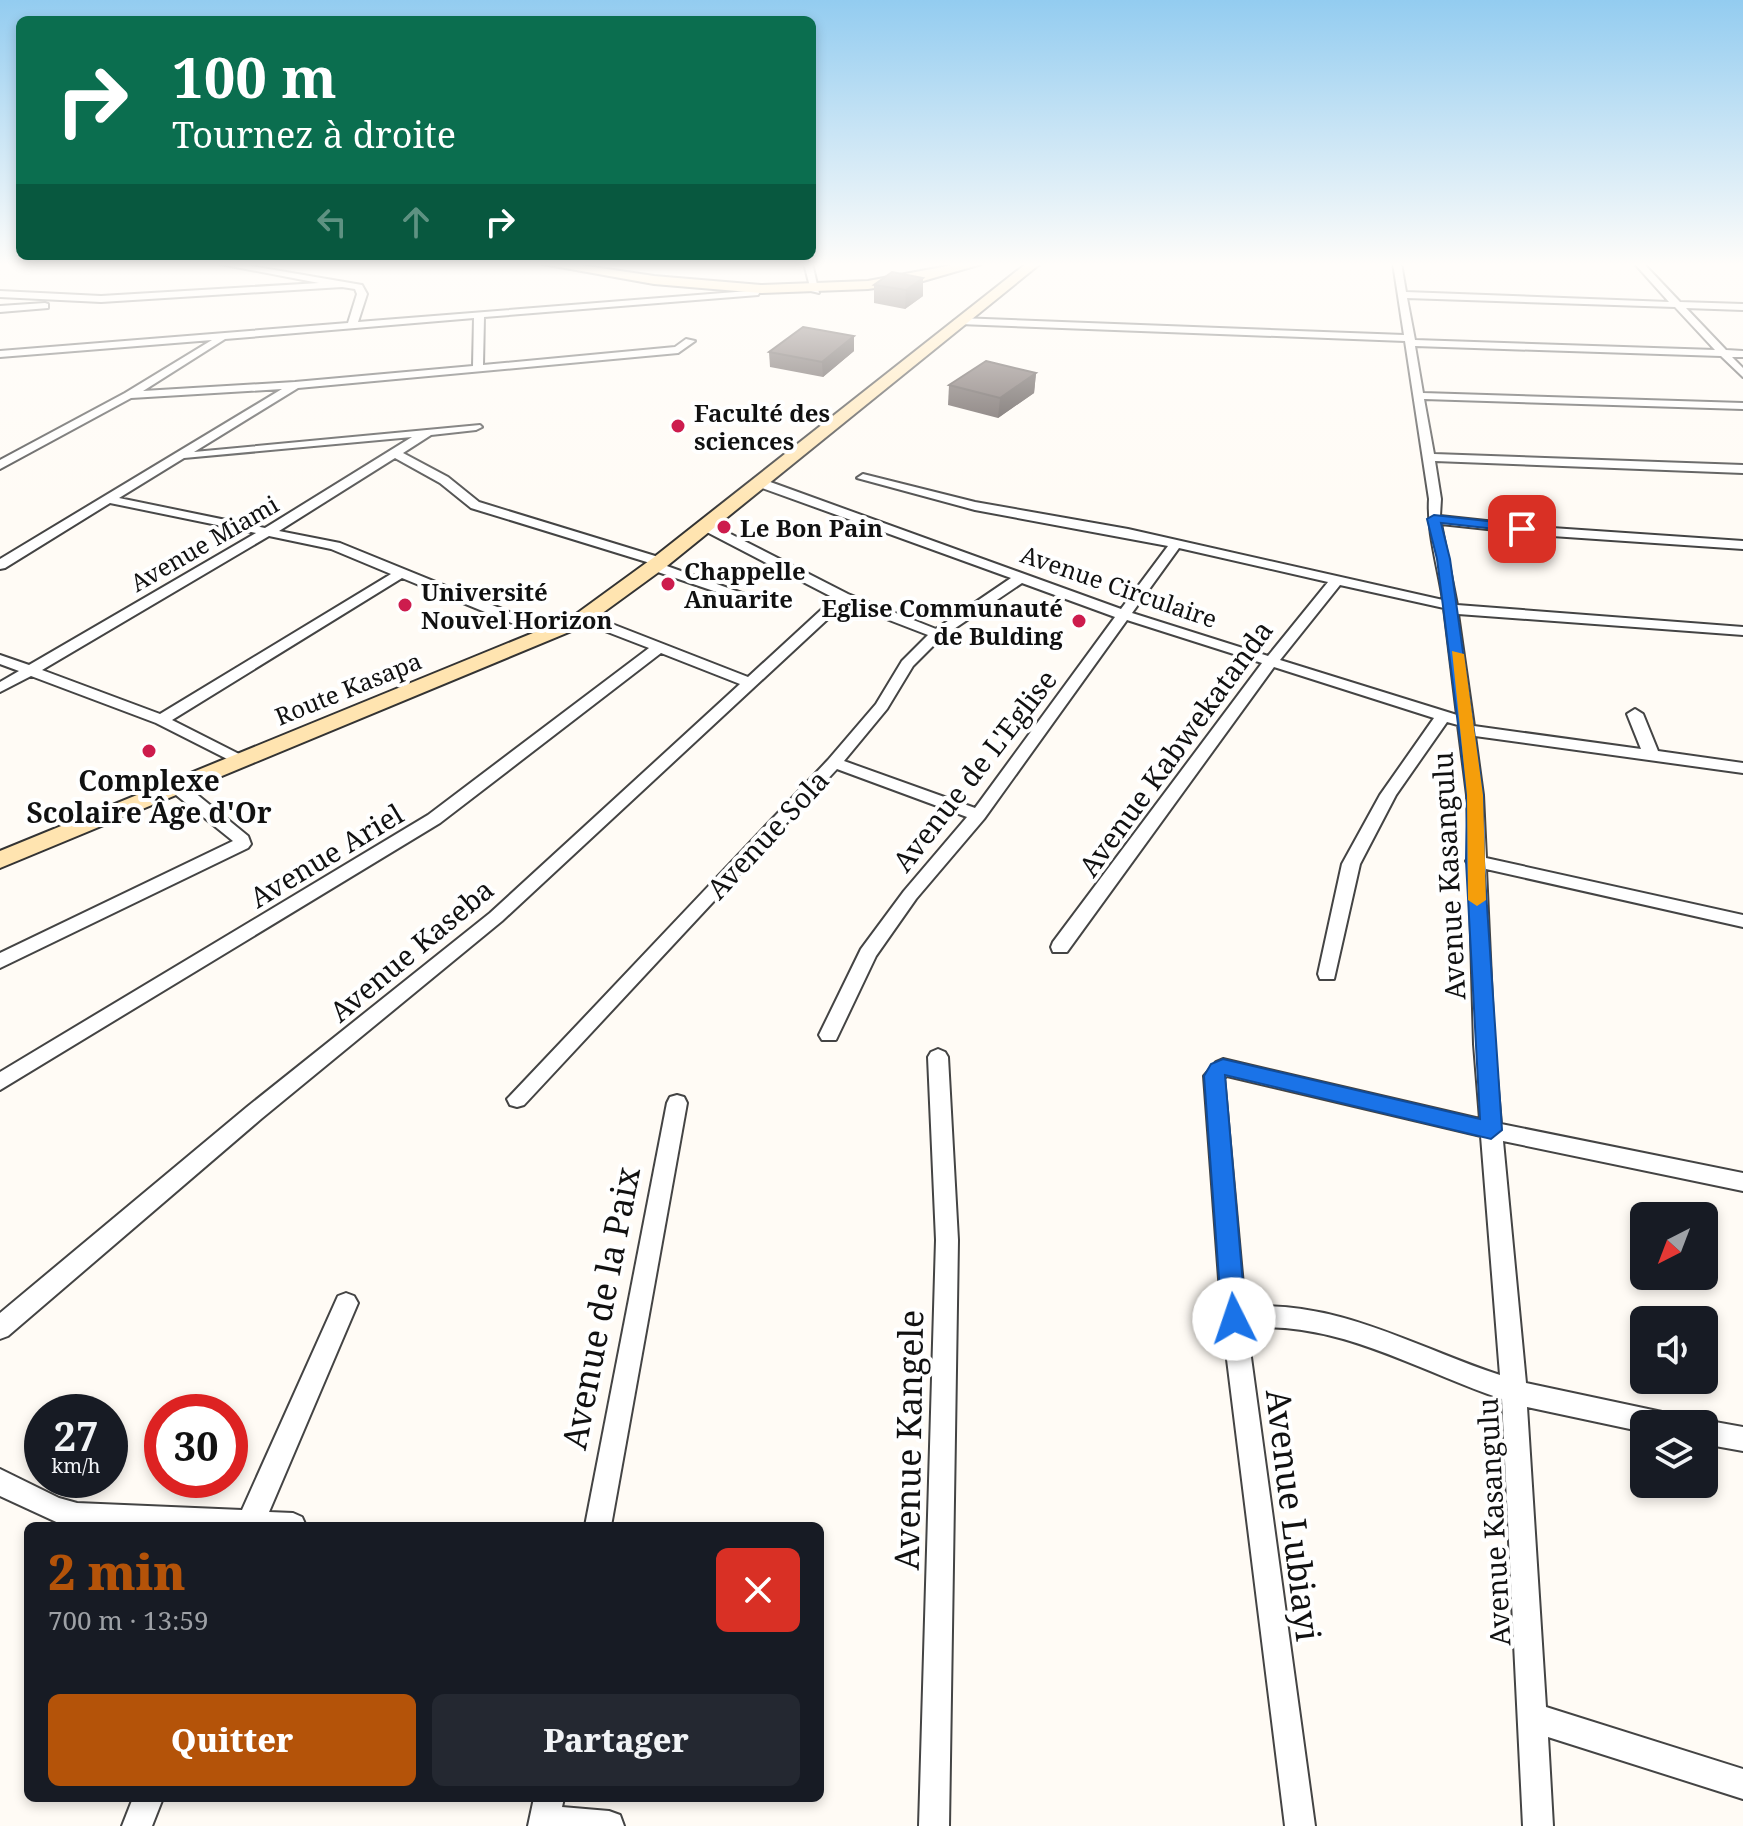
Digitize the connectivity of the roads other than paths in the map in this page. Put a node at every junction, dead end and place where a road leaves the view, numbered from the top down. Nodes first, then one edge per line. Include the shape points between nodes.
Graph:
1 (76, 348) edge
2 (206, 348) edge
3 (478, 348) edge
4 (680, 348) edge
5 (925, 348) edge
6 (1412, 348) edge
7 (1609, 348) edge
8 (1719, 348) edge
9 (1724, 353) junction
10 (0, 354) edge
11 (1743, 354) edge
12 (478, 368) junction
13 (1743, 374) edge
14 (295, 385) junction
15 (129, 395) junction
16 (1417, 396) junction
17 (1743, 406) edge
18 (476, 427) dead end
19 (428, 432) junction
20 (397, 454) junction
21 (180, 457) junction
22 (1428, 457) junction
23 (0, 465) edge
24 (1743, 469) edge
25 (863, 478) dead end
26 (758, 482) junction
27 (108, 499) junction
28 (1434, 519) junction
29 (705, 526) junction
30 (269, 531) junction
31 (1743, 545) edge
32 (1174, 546) junction
33 (657, 564) junction
34 (0, 565) edge
35 (403, 572) junction
36 (1020, 578) junction
37 (1335, 582) junction
38 (843, 597) junction
39 (757, 601) dead end
40 (1451, 608) junction
41 (1124, 615) junction
42 (584, 618) junction
43 (1743, 631) edge
44 (551, 634) junction
45 (937, 634) junction
46 (661, 646) junction
47 (0, 659) edge
48 (1271, 664) junction
49 (33, 669) junction
50 (750, 683) junction
51 (0, 688) edge
52 (1635, 714) dead end
53 (1442, 717) junction
54 (161, 720) junction
55 (1468, 727) junction
56 (1651, 754) junction
57 (239, 760) junction
58 (834, 763) junction
59 (1743, 768) edge
60 (177, 787) junction
61 (978, 815) junction
62 (0, 860) edge
63 (1475, 861) junction
64 (1743, 921) edge
65 (1060, 947) dead end
66 (0, 961) edge
67 (1327, 974) dead end
68 (829, 1035) dead end
69 (938, 1057) dead end
70 (0, 1082) edge
71 (517, 1099) dead end
72 (677, 1103) dead end
73 (1491, 1130) junction
74 (1743, 1182) edge
75 (346, 1303) dead end
76 (1234, 1319) junction
77 (0, 1328) edge
78 (1514, 1391) junction
79 (1630, 1417) edge
80 (1718, 1435) edge
81 (1743, 1439) edge
82 (0, 1482) edge
83 (192, 1522) edge
84 (251, 1522) edge
85 (599, 1522) edge
86 (1531, 1717) junction
87 (1743, 1784) edge
88 (146, 1802) edge
89 (545, 1815) edge
90 (137, 1826) edge
91 (609, 1826) edge
92 (934, 1826) edge
93 (1300, 1826) edge
94 (1538, 1826) edge

1 - 10 street
2 - 15 street
3 - 12 street
4 - 12 street
5 - 26 main road, Route Kasapa
6 - 16 street, Avenue Kasangulu
7 - 9 street
8 - 9 street
9 - 11 street
9 - 13 street
12 - 14 street
14 - 15 street
14 - 21 street
15 - 23 street
16 - 17 street
16 - 22 street, Avenue Kasangulu
18 - 19 street
19 - 20 street, Avenue Miami
19 - 21 street
20 - 30 street, Avenue Miami
20 - 33 street via 475,505
21 - 27 street
22 - 24 street
22 - 28 street, Avenue Kasangulu
25 - 32 street
26 - 29 main road, Route Kasapa
26 - 36 street, Avenue Circulaire
27 - 30 street
27 - 34 street
28 - 31 street
28 - 40 street, Avenue Kasangulu
29 - 33 main road, Route Kasapa
29 - 38 street
30 - 35 street via 335,546
30 - 49 street, Avenue Miami
32 - 37 street
32 - 41 street, Avenue de L'Eglise
33 - 39 street
33 - 42 main road, Route Kasapa
35 - 44 street
35 - 54 street
36 - 41 street, Avenue Circulaire
36 - 45 street, Avenue Sola
37 - 40 street
37 - 48 street, Avenue Kabwekatanda
38 - 45 street
38 - 50 street, Avenue Kaseba
40 - 43 street
40 - 55 street, Avenue Kasangulu
41 - 48 street, Avenue Circulaire
41 - 61 street, Avenue de L'Eglise
42 - 44 main road, Route Kasapa
42 - 46 street
44 - 57 main road, Route Kasapa
45 - 58 street, Avenue Sola via 907,664 882,706
46 - 50 street
46 - 70 street, Avenue Ariel via 434,819
47 - 49 street
48 - 53 street, Avenue Circulaire
48 - 65 street, Avenue Kabwekatanda
49 - 51 street, Avenue Miami
49 - 54 street
50 - 77 street, Avenue Kaseba via 446,960 254,1113
52 - 56 street
53 - 55 street, Avenue Circulaire
53 - 67 street via 1388,795 1351,864
54 - 57 street
55 - 56 street, Avenue Circulaire
55 - 63 street, Avenue Kasangulu
56 - 59 street, Avenue Circulaire
57 - 60 main road, Route Kasapa
58 - 61 street
58 - 71 street, Avenue Sola
60 - 62 main road, Route Kasapa
60 - 66 street via 242,844
61 - 68 street, Avenue de L'Eglise via 868,954
63 - 64 street
63 - 73 street, Avenue Kasangulu
69 - 92 street, Avenue Kangele via 947,1240
72 - 85 street, Avenue de la Paix
73 - 74 street
73 - 76 street, Avenue Lubiayi via 1299,1083 1218,1069 1214,1076
73 - 78 street, Avenue Kasangulu
75 - 84 street
76 - 78 street via 1293,1315 1326,1323
76 - 93 street, Avenue Lubiayi
78 - 79 street
78 - 86 street, Avenue Kasangulu
80 - 81 street
82 - 83 street via 77,1516
86 - 87 street
86 - 94 street, Avenue Kasangulu
88 - 90 street
89 - 91 street

